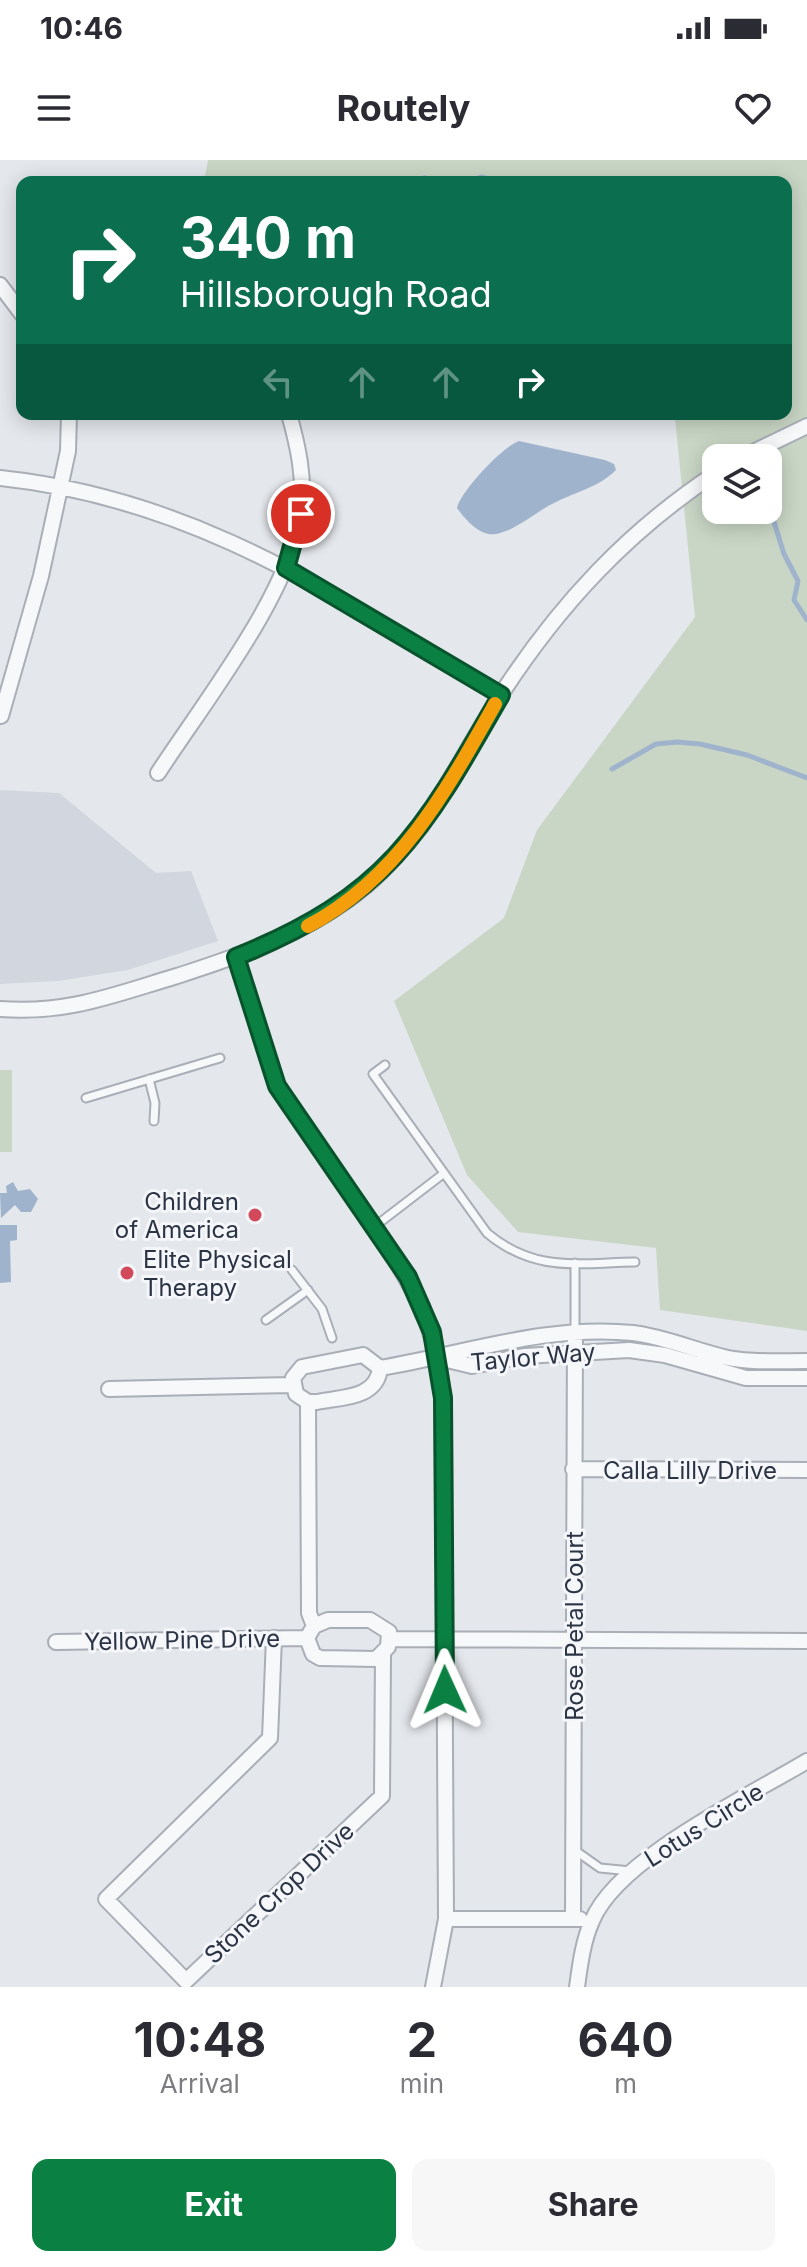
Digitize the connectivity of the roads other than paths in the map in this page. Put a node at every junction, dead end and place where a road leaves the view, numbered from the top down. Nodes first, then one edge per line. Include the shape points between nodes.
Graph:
1 (0, 285) edge
2 (16, 306) edge
3 (69, 420) edge
4 (290, 420) edge
5 (807, 426) edge
6 (770, 444) edge
7 (0, 478) edge
8 (702, 484) edge
9 (61, 485) junction
10 (286, 568) junction
11 (501, 695) junction
12 (1, 716) edge
13 (158, 773) dead end
14 (236, 957) junction
15 (0, 1009) edge
16 (220, 1058) dead end
17 (385, 1065) dead end
18 (149, 1079) junction
19 (86, 1098) dead end
20 (154, 1121) dead end
21 (443, 1174) junction
22 (374, 1227) junction
23 (635, 1262) dead end
24 (575, 1263) junction
25 (292, 1270) dead end
26 (308, 1290) junction
27 (266, 1320) dead end
28 (575, 1333) junction
29 (332, 1338) dead end
30 (574, 1351) junction
31 (438, 1358) junction
32 (807, 1361) edge
33 (380, 1368) junction
34 (807, 1378) edge
35 (293, 1385) junction
36 (109, 1389) dead end
37 (308, 1402) junction
38 (573, 1469) junction
39 (807, 1470) edge
40 (311, 1632) junction
41 (274, 1638) junction
42 (445, 1638) junction
43 (574, 1638) junction
44 (391, 1639) junction
45 (807, 1641) edge
46 (56, 1642) dead end
47 (383, 1655) junction
48 (807, 1761) edge
49 (576, 1851) junction
50 (631, 1871) junction
51 (446, 1919) junction
52 (573, 1919) junction
53 (592, 1919) junction
54 (433, 1987) edge
55 (577, 1987) edge

1 - 2 street
3 - 9 street
4 - 10 street via 303,491 296,542
5 - 6 street
7 - 9 street
8 - 11 street via 627,540 579,587
9 - 10 street via 189,522
9 - 12 street
10 - 11 street
10 - 13 street
11 - 14 street via 428,818 374,878 312,924
14 - 15 street via 67,1008
14 - 22 street via 277,1086
16 - 18 lane
17 - 21 lane via 373,1074
18 - 19 lane
18 - 20 lane
21 - 22 lane
21 - 24 lane via 487,1233 508,1250 531,1261
22 - 31 street via 422,1306
23 - 24 lane
24 - 28 lane
25 - 26 lane
26 - 27 lane
26 - 29 lane via 328,1320
28 - 30 street, Rose Petal Court
28 - 31 street, Taylor Way via 472,1347
28 - 32 street, Taylor Way via 632,1333 729,1358
30 - 31 street, Taylor Way via 472,1366
30 - 34 street, Taylor Way via 629,1350 746,1378
30 - 38 street, Rose Petal Court
31 - 33 street
31 - 42 street
33 - 35 street via 363,1355 325,1361 302,1367
33 - 37 street via 375,1384 364,1393
35 - 36 street
35 - 37 street
37 - 40 street
38 - 39 street, Calla Lilly Drive
38 - 43 street, Rose Petal Court
40 - 41 street, Yellow Pine Drive
40 - 44 street, Yellow Pine Drive via 328,1620 370,1620 384,1627
40 - 47 street, Yellow Pine Drive via 313,1654 320,1658 370,1660
41 - 46 street, Yellow Pine Drive
41 - 47 street, Stone Crop Drive via 273,1725 263,1749 106,1899 186,1981 382,1796
42 - 43 street
42 - 44 street
42 - 51 street
43 - 45 street
43 - 49 street, Rose Petal Court
44 - 47 street
48 - 50 street, Lotus Circle
49 - 50 lane via 600,1868
49 - 52 street, Rose Petal Court
50 - 53 street, Lotus Circle
51 - 52 street
51 - 54 street
52 - 53 street
53 - 55 street, Lotus Circle

